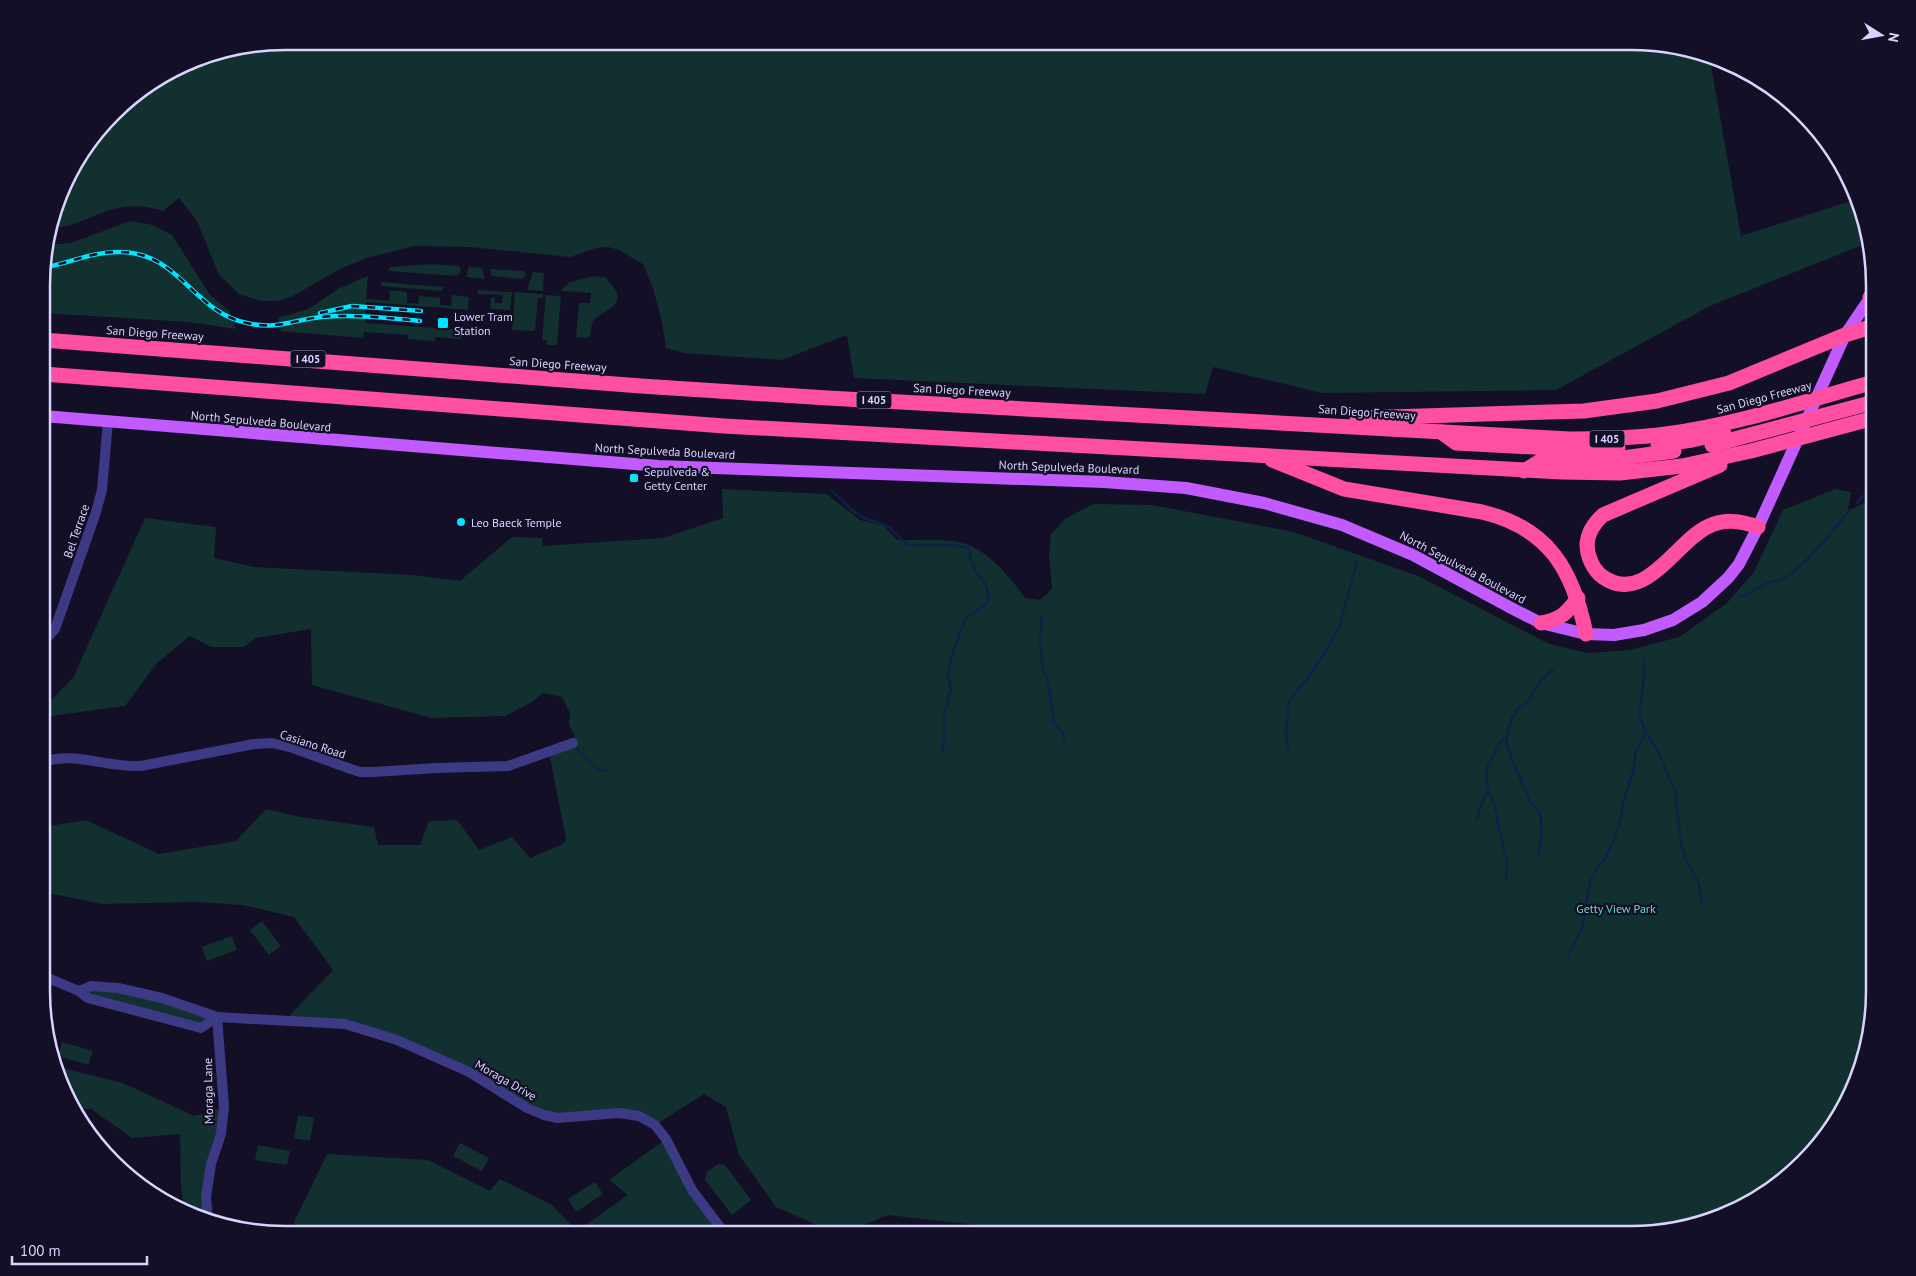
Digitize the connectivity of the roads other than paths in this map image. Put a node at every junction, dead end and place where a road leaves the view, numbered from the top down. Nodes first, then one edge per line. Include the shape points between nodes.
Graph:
1 (1866, 306) edge
2 (1866, 328) edge
3 (1845, 335) junction
4 (50, 341) edge
5 (50, 375) edge
6 (1865, 393) edge
7 (50, 417) edge
8 (1252, 420) junction
9 (1866, 420) edge
10 (108, 421) junction
11 (1764, 423) junction
12 (1751, 452) junction
13 (1258, 455) junction
14 (1524, 471) junction
15 (1758, 527) junction
16 (1578, 598) junction
17 (1541, 623) junction
18 (50, 634) edge
19 (1586, 634) junction
20 (574, 743) dead end
21 (50, 760) edge
22 (50, 979) edge
23 (79, 991) junction
24 (218, 1017) junction
25 (207, 1213) edge
26 (719, 1226) edge

1 - 3 main road, North Sepulveda Boulevard
2 - 3 highway
3 - 8 highway via 1730,383 1610,409
3 - 15 main road, North Sepulveda Boulevard
4 - 8 highway, San Diego Freeway / I 405 via 572,381
5 - 13 highway via 868,434
6 - 11 highway, San Diego Freeway / I 405
6 - 11 highway
7 - 10 main road, North Sepulveda Boulevard
8 - 11 highway, San Diego Freeway / I 405 via 1570,439 1606,439
9 - 12 highway
10 - 17 main road, North Sepulveda Boulevard via 659,466 1104,482 1186,488 1291,510 1367,535 1435,566
10 - 18 street, Bel Terrace via 102,490
11 - 14 highway via 1727,442 1697,448 1616,459 1540,460
12 - 14 highway via 1682,466 1620,473
12 - 15 highway via 1608,512 1593,525 1587,548 1591,563 1602,577 1617,584 1635,584 1650,576 1707,527 1732,521
13 - 14 highway
13 - 16 highway via 1344,489 1482,512 1506,519 1536,537 1554,554
15 - 19 main road, North Sepulveda Boulevard via 1728,578 1687,612 1644,630 1614,635
16 - 17 highway via 1566,614
16 - 19 highway
17 - 19 main road, North Sepulveda Boulevard
20 - 21 street, Casiano Road via 508,766 374,772 360,772 272,743 141,766 122,767 79,759
22 - 23 street, Moraga Drive
23 - 24 street, Moraga Drive via 90,986 118,988 162,998
23 - 24 street, Moraga Drive via 88,998 201,1028
24 - 25 street, Moraga Lane via 224,1107 221,1134 211,1164
24 - 26 street, Moraga Drive via 345,1024 397,1040 469,1072 544,1115 558,1118 619,1113 639,1116 655,1125 666,1139 692,1190

